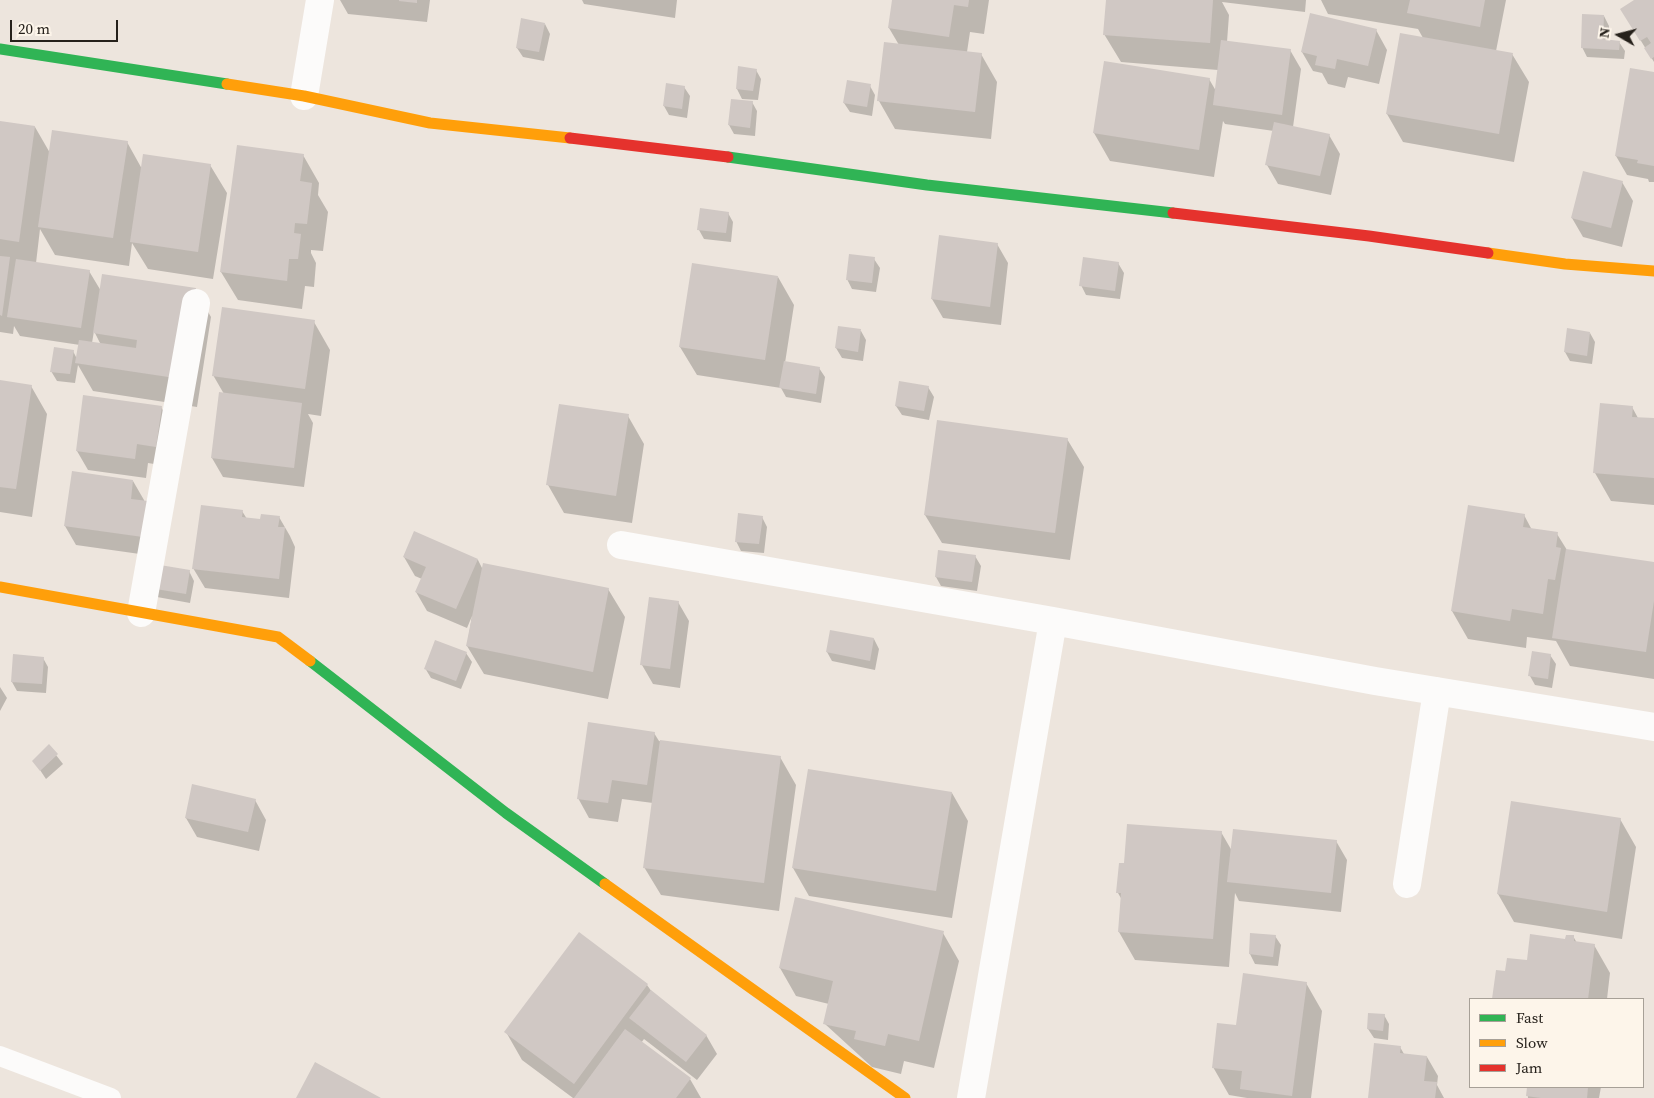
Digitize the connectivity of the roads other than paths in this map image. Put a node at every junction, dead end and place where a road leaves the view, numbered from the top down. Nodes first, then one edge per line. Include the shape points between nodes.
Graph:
1 (320, 0) edge
2 (0, 49) edge
3 (304, 96) junction
4 (1654, 272) edge
5 (196, 302) dead end
6 (621, 545) dead end
7 (0, 587) edge
8 (141, 613) junction
9 (1053, 621) junction
10 (1437, 691) junction
11 (1654, 727) edge
12 (1407, 884) dead end
13 (0, 1056) edge
14 (110, 1098) edge
15 (905, 1098) edge
16 (971, 1098) edge

1 - 3 street
2 - 3 street
3 - 4 street via 430,123 660,148 927,186 1369,236 1565,264
5 - 8 street
6 - 9 street
7 - 8 street
8 - 15 street via 278,637 506,813
9 - 10 street
9 - 16 street
10 - 11 street
10 - 12 street
13 - 14 lane

